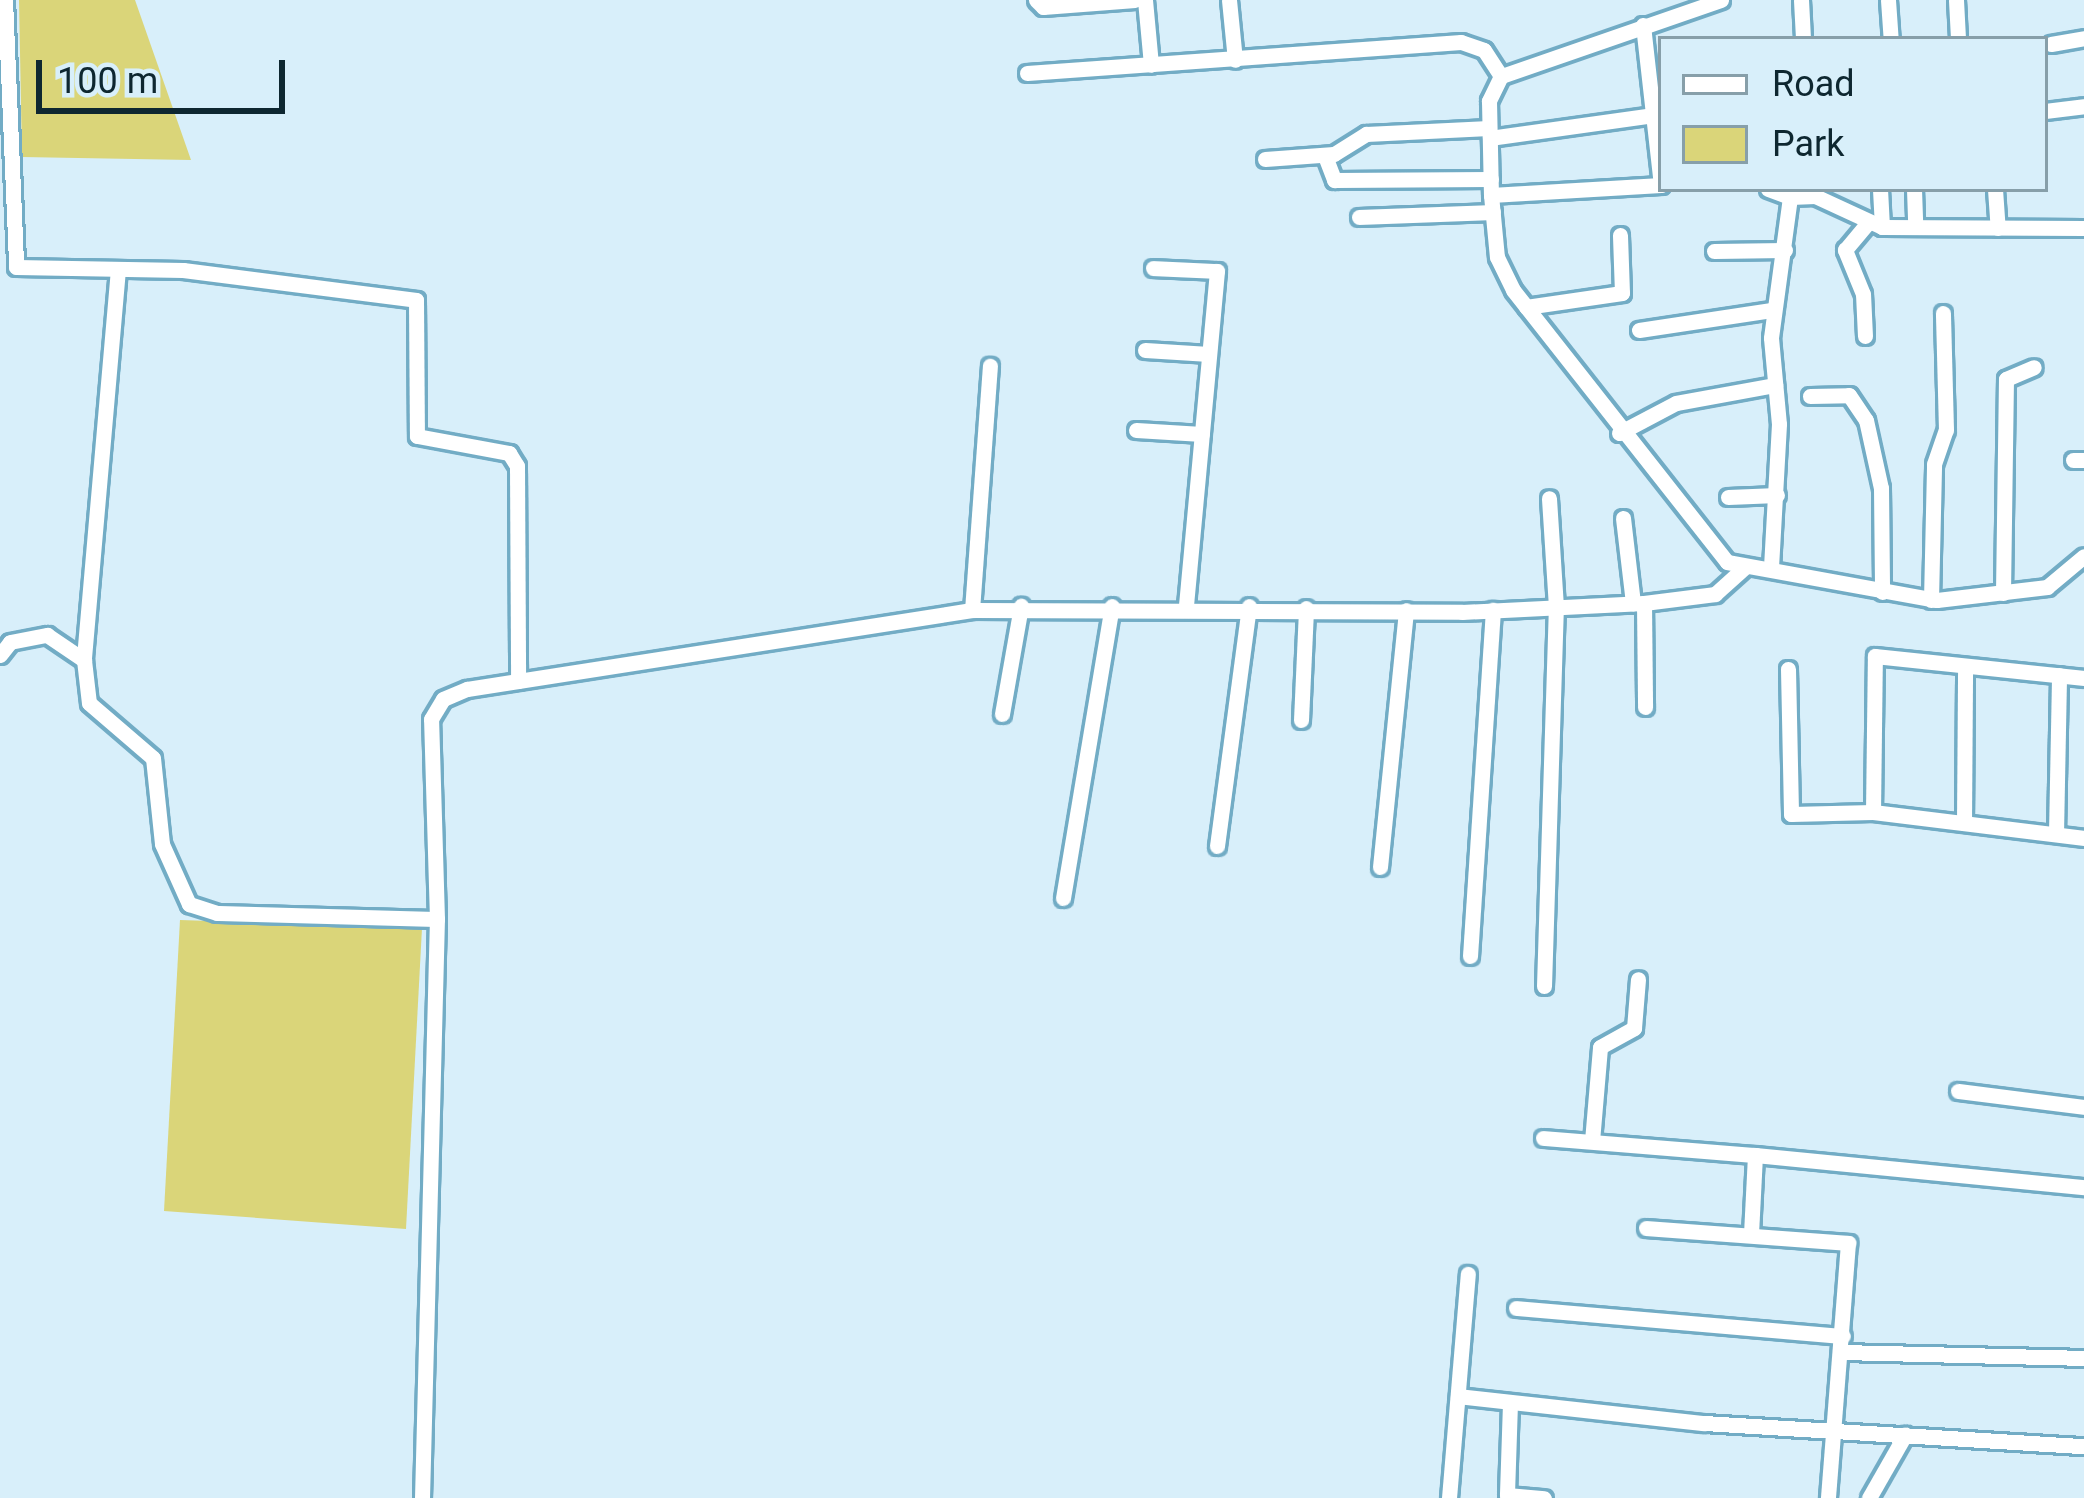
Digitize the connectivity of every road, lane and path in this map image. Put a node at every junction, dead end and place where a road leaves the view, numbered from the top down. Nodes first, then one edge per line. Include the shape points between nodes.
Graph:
1 (4, 0) edge
2 (1036, 0) edge
3 (1135, 0) edge
4 (1145, 0) edge
5 (1229, 0) edge
6 (1721, 0) edge
7 (1801, 0) edge
8 (1888, 0) edge
9 (1956, 0) edge
10 (1643, 25) junction
11 (1803, 36) edge
12 (1891, 36) edge
13 (1958, 36) edge
14 (2084, 38) edge
15 (2051, 44) dead end
16 (1235, 60) junction
17 (1151, 65) junction
18 (1027, 74) dead end
19 (1502, 76) junction
20 (2084, 106) edge
21 (2048, 111) edge
22 (1653, 115) junction
23 (1490, 133) junction
24 (1325, 156) junction
25 (1265, 159) dead end
26 (1658, 159) edge
27 (1658, 185) edge
28 (1776, 192) edge
29 (1880, 192) edge
30 (1914, 192) edge
31 (1995, 192) edge
32 (1823, 194) edge
33 (1492, 196) junction
34 (1790, 197) junction
35 (1359, 217) dead end
36 (1875, 225) junction
37 (1915, 227) junction
38 (1998, 228) junction
39 (2084, 228) edge
40 (1620, 235) dead end
41 (1785, 250) junction
42 (1714, 251) dead end
43 (118, 268) junction
44 (1153, 268) dead end
45 (1526, 307) junction
46 (1772, 310) junction
47 (1943, 313) dead end
48 (1639, 329) dead end
49 (1865, 336) dead end
50 (1145, 350) dead end
51 (1209, 354) junction
52 (990, 366) dead end
53 (2034, 367) dead end
54 (1775, 385) junction
55 (1810, 396) dead end
56 (1136, 430) dead end
57 (1619, 433) junction
58 (1202, 434) junction
59 (1778, 495) junction
60 (1728, 497) dead end
61 (1549, 498) dead end
62 (1623, 518) dead end
63 (2084, 556) edge
64 (1744, 568) junction
65 (1772, 568) junction
66 (1882, 592) junction
67 (2003, 593) junction
68 (1931, 600) junction
69 (1638, 603) junction
70 (1021, 606) junction
71 (1112, 606) junction
72 (1186, 606) junction
73 (1250, 606) junction
74 (1306, 608) junction
75 (1556, 608) junction
76 (972, 610) junction
77 (1406, 610) junction
78 (1493, 610) junction
79 (0, 655) edge
80 (85, 660) junction
81 (1965, 665) junction
82 (1788, 669) dead end
83 (2059, 676) junction
84 (2084, 678) edge
85 (518, 681) junction
86 (1645, 707) dead end
87 (1002, 714) dead end
88 (1301, 720) dead end
89 (1874, 812) junction
90 (1964, 824) junction
91 (2056, 834) junction
92 (2084, 838) edge
93 (1217, 846) dead end
94 (1380, 867) dead end
95 (1063, 898) dead end
96 (437, 920) junction
97 (1469, 956) dead end
98 (1638, 979) dead end
99 (1544, 986) dead end
100 (1958, 1091) dead end
101 (2084, 1107) edge
102 (1543, 1138) dead end
103 (1592, 1141) junction
104 (1755, 1155) junction
105 (2084, 1186) edge
106 (1646, 1228) dead end
107 (1750, 1234) junction
108 (1468, 1274) dead end
109 (1516, 1308) dead end
110 (1842, 1344) junction
111 (2084, 1358) edge
112 (1458, 1396) junction
113 (1510, 1403) junction
114 (1835, 1431) junction
115 (1905, 1435) junction
116 (2084, 1446) edge
117 (422, 1498) edge
118 (1449, 1498) edge
119 (1544, 1498) edge
120 (1828, 1498) edge
121 (1869, 1498) edge

1 - 43 street via 10,259 24,270
2 - 3 street via 1043,7
4 - 17 street
5 - 16 street
6 - 10 street
7 - 11 street
8 - 12 street
9 - 13 street
10 - 19 street
10 - 22 street
14 - 15 street
16 - 17 street
16 - 19 street via 1461,42 1484,50
17 - 18 street
19 - 23 street via 1489,100
20 - 21 street
22 - 23 street
22 - 26 street
23 - 24 street via 1366,134
23 - 33 street
24 - 25 street
24 - 33 street via 1334,180
27 - 33 street
28 - 34 street
29 - 36 street
30 - 37 street
31 - 38 street
32 - 34 street
32 - 36 street
33 - 35 street
33 - 45 street via 1497,257
34 - 41 street
36 - 37 street
36 - 49 street via 1845,250 1863,294
37 - 38 street
38 - 39 street
40 - 45 street via 1622,293
41 - 42 street
41 - 46 street
43 - 80 street
43 - 85 street via 416,300 417,436 508,453 518,466
44 - 51 street via 1217,271
45 - 57 street
46 - 48 street
46 - 54 street
47 - 68 street via 1946,430 1934,464
50 - 51 street
51 - 58 street
52 - 76 street
53 - 67 street via 2006,379
54 - 57 street via 1676,403
54 - 59 street
55 - 66 street via 1849,395 1866,420 1881,488
56 - 58 street
57 - 64 street via 1718,553
58 - 72 street
59 - 60 street
59 - 65 street
61 - 75 street
62 - 69 street
63 - 67 street via 2062,581
64 - 65 street
64 - 69 street via 1715,594
65 - 66 street
66 - 68 street
67 - 68 street
69 - 75 street
69 - 86 street
70 - 71 street
70 - 76 street
70 - 87 street
71 - 72 street
71 - 95 street
72 - 73 street
73 - 74 street
73 - 93 street
74 - 77 street
74 - 88 street
75 - 78 street
75 - 99 street
76 - 85 street
77 - 78 street
77 - 94 street
78 - 97 street
79 - 80 street via 10,642 47,635
80 - 96 street via 93,710 152,758 162,844 189,904 218,913
81 - 83 street
81 - 89 street via 1871,660
81 - 90 street
82 - 89 street via 1791,814
83 - 84 street
83 - 91 street
85 - 96 street via 453,694 434,709
89 - 90 street
90 - 91 street
91 - 92 street
96 - 117 street
98 - 103 street via 1634,1028 1600,1047
100 - 101 street
102 - 103 street
103 - 104 street
104 - 105 street
104 - 107 street
106 - 107 street
107 - 110 street via 1848,1243
108 - 112 street
109 - 110 street
110 - 111 street
110 - 114 street
112 - 113 street
112 - 118 street
113 - 114 street
113 - 119 street via 1507,1495
114 - 115 street
114 - 120 street
115 - 116 street
115 - 121 street

